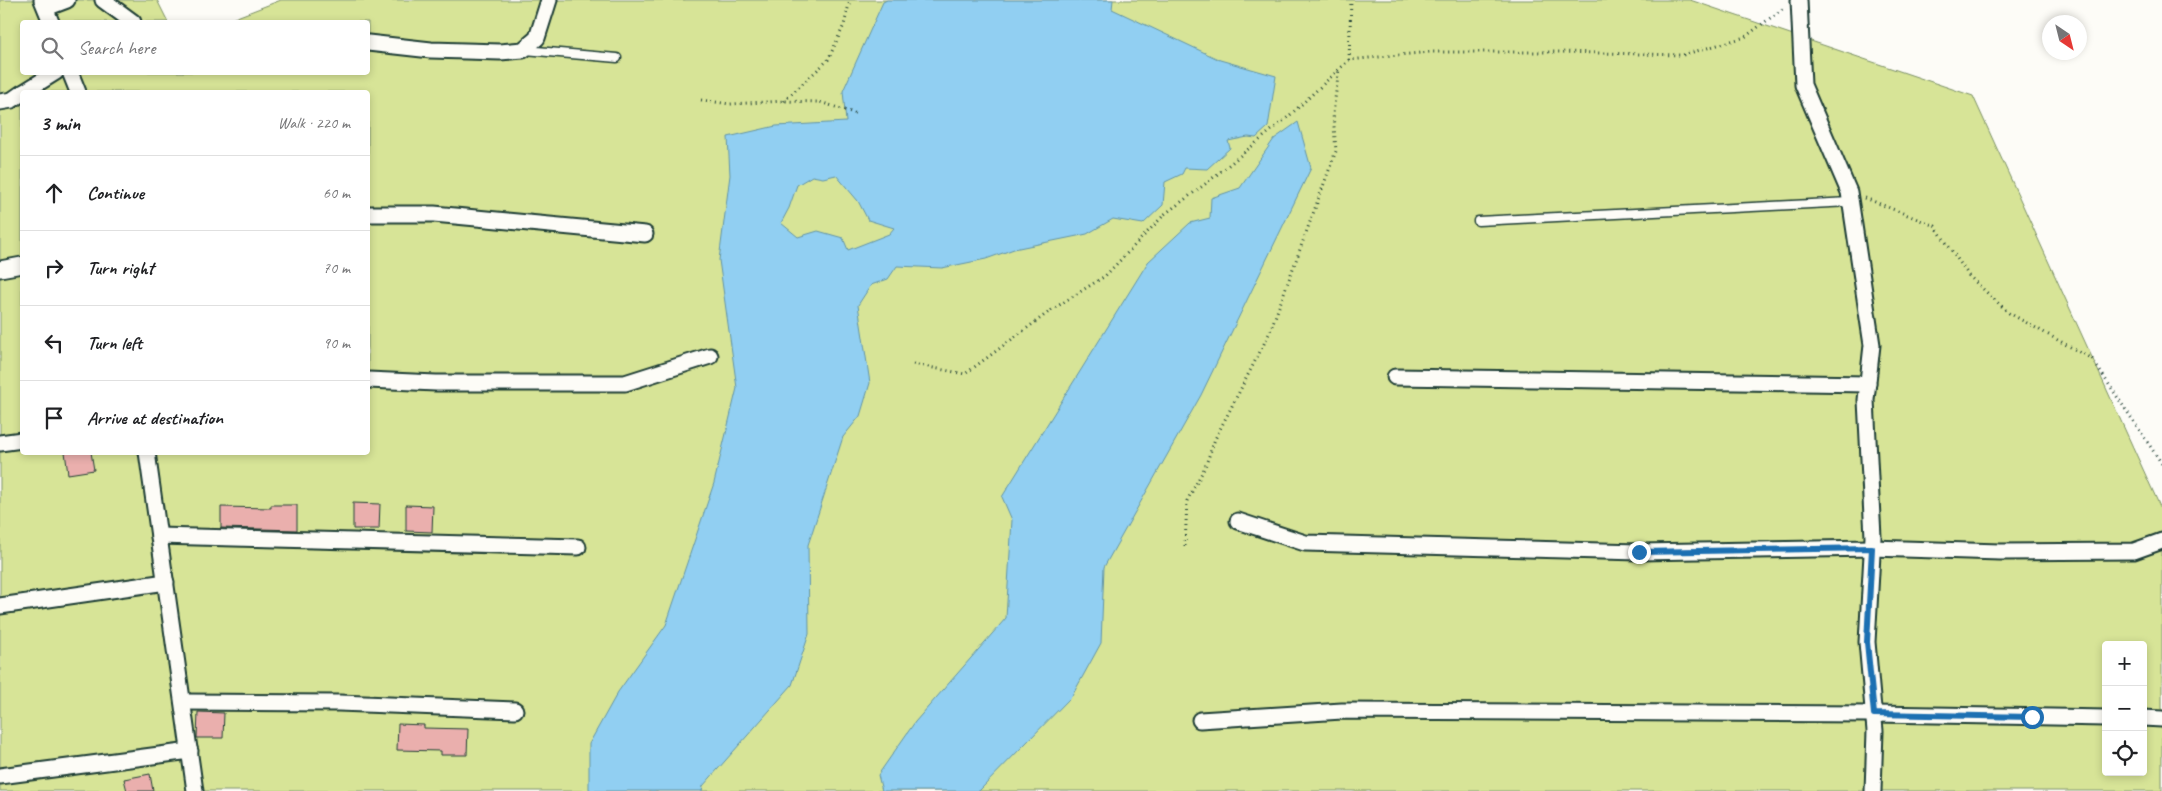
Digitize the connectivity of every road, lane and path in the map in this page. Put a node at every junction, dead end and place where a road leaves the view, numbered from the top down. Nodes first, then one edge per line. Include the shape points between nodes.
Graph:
1 (67, 0) edge
2 (103, 0) edge
3 (549, 0) edge
4 (850, 0) edge
5 (1351, 0) edge
6 (1793, 3) edge
7 (46, 10) edge
8 (130, 20) edge
9 (370, 43) edge
10 (522, 50) junction
11 (617, 58) dead end
12 (1349, 60) junction
13 (1339, 68) junction
14 (51, 75) edge
15 (71, 75) edge
16 (28, 90) edge
17 (77, 90) edge
18 (20, 95) edge
19 (701, 100) dead end
20 (784, 101) junction
21 (0, 102) edge
22 (857, 114) dead end
23 (1850, 197) junction
24 (370, 214) edge
25 (1478, 222) dead end
26 (646, 234) dead end
27 (20, 265) edge
28 (0, 269) edge
29 (710, 356) dead end
30 (913, 364) dead end
31 (1395, 377) dead end
32 (370, 380) edge
33 (1868, 384) junction
34 (20, 440) edge
35 (0, 443) edge
36 (147, 455) edge
37 (2162, 464) edge
38 (1238, 521) dead end
39 (159, 536) junction
40 (2162, 541) edge
41 (1184, 546) dead end
42 (578, 547) dead end
43 (1872, 548) junction
44 (166, 582) junction
45 (0, 606) edge
46 (183, 702) junction
47 (515, 710) dead end
48 (1874, 714) junction
49 (2102, 718) edge
50 (2147, 718) edge
51 (2162, 719) edge
52 (1200, 720) dead end
53 (190, 751) junction
54 (0, 776) edge
55 (195, 791) edge
56 (1873, 791) edge

1 - 7 street
2 - 8 street
3 - 10 street via 537,38
4 - 20 path via 844,25 828,60
5 - 12 path
6 - 12 path via 1745,37 1682,55 1430,52
6 - 23 street via 1803,85
9 - 10 street via 431,50
10 - 11 lane
12 - 13 path
13 - 30 path via 1288,117 1165,214 1105,276 1053,309 965,374
13 - 41 path via 1332,114 1336,151 1269,334 1214,439 1205,467 1187,501
14 - 16 street
15 - 17 street
18 - 21 street
19 - 20 path via 730,104
20 - 22 path via 820,102
23 - 25 lane
23 - 33 street via 1872,345
23 - 37 path via 1935,226 1969,276 2009,313 2092,359
24 - 26 street via 434,214
27 - 28 street
29 - 32 street via 626,383
31 - 33 street
33 - 43 street
34 - 35 street
36 - 39 street
38 - 43 street via 1305,543 1639,552
39 - 42 street
39 - 44 street
40 - 43 street via 2134,550 2000,552
43 - 48 street via 1867,642
44 - 45 street
44 - 46 street
46 - 47 street via 339,703
46 - 53 street
48 - 49 street
48 - 52 street via 1342,711
48 - 56 street
50 - 51 street
53 - 54 street
53 - 55 street

